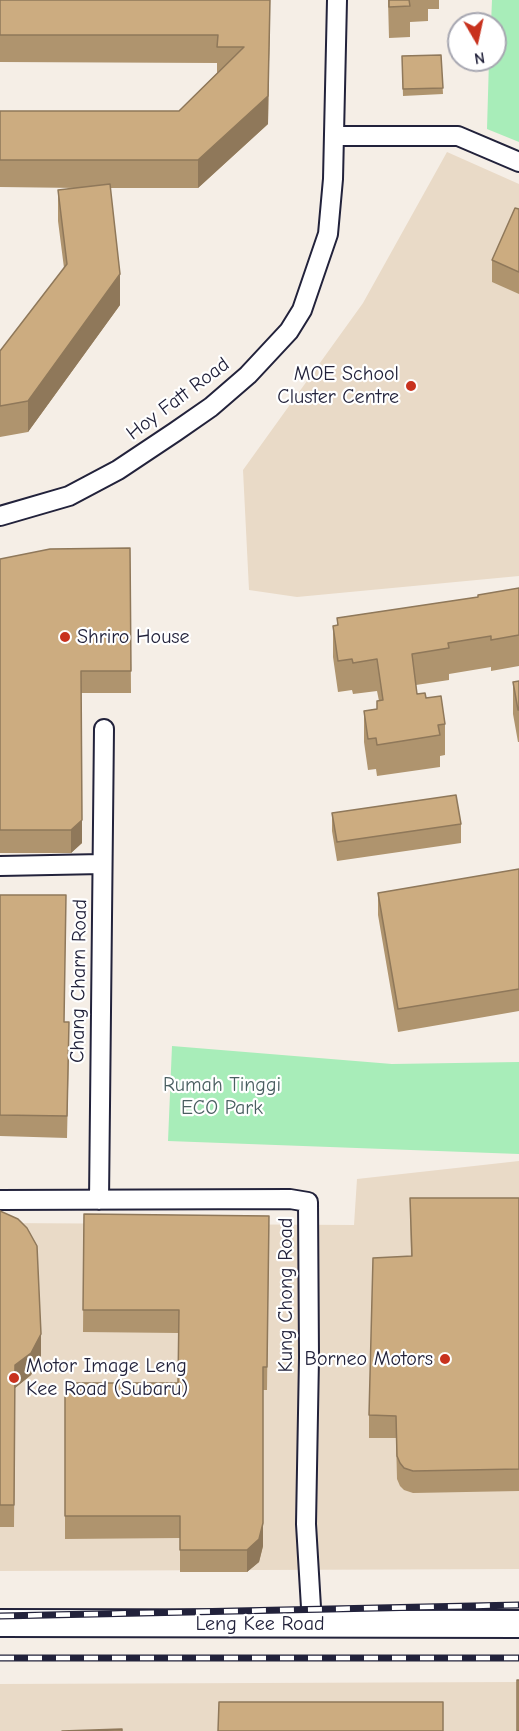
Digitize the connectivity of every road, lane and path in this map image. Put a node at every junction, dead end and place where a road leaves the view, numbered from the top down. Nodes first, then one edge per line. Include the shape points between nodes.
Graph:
1 (337, 0) edge
2 (334, 136) junction
3 (519, 162) edge
4 (0, 516) edge
5 (104, 729) dead end
6 (102, 864) junction
7 (0, 866) edge
8 (0, 1200) edge
9 (99, 1200) junction
10 (0, 1623) edge
11 (312, 1624) junction
12 (519, 1624) edge

1 - 2 street, Hoy Fatt Road
2 - 3 street via 458,136
2 - 4 street, Hoy Fatt Road via 328,234 302,310 289,331 211,407 140,456 69,496
5 - 6 street, Chang Charn Road
6 - 7 street
6 - 9 street, Chang Charn Road
8 - 9 street, Kung Chong Road
9 - 11 street, Kung Chong Road via 308,1202 306,1524
10 - 11 street, Leng Kee Road
11 - 12 street, Leng Kee Road

